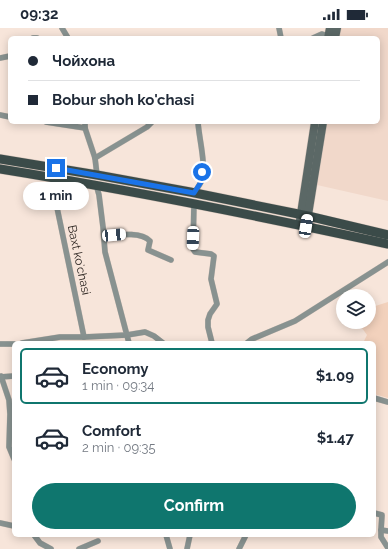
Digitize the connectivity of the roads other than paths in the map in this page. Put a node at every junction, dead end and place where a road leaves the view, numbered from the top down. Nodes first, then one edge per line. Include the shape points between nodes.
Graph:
1 (337, 28) edge
2 (330, 35) edge
3 (317, 36) edge
4 (72, 124) edge
5 (150, 124) edge
6 (198, 124) edge
7 (315, 124) edge
8 (323, 124) edge
9 (85, 125) edge
10 (94, 158) junction
11 (0, 159) edge
12 (0, 169) edge
13 (96, 180) junction
14 (56, 187) dead end
15 (194, 193) junction
16 (194, 203) junction
17 (304, 215) junction
18 (302, 225) junction
19 (388, 235) edge
20 (104, 236) junction
21 (388, 244) edge
22 (171, 260) dead end
23 (388, 262) edge
24 (127, 335) junction
25 (84, 337) junction
26 (35, 341) edge
27 (128, 341) edge
28 (160, 341) edge
29 (212, 341) edge
30 (250, 341) edge
31 (0, 344) edge
32 (12, 344) edge
33 (1, 376) edge
34 (12, 376) edge
35 (376, 399) edge
36 (388, 402) edge
37 (12, 454) edge
38 (376, 513) edge
39 (0, 524) edge
40 (12, 526) edge
41 (382, 530) junction
42 (388, 530) edge
43 (36, 537) edge
44 (167, 537) edge
45 (190, 537) edge
46 (245, 537) edge
47 (98, 541) dead end
48 (388, 548) edge
49 (51, 549) edge
50 (79, 549) edge
51 (170, 549) edge
52 (187, 549) edge
53 (239, 549) edge

1 - 2 main road
2 - 3 street
4 - 9 street
5 - 10 street
6 - 15 street via 203,158 201,182
7 - 17 main road
8 - 17 main road
9 - 10 street
10 - 13 street
11 - 13 main road
12 - 13 main road
13 - 15 main road
13 - 16 main road
13 - 20 street
14 - 25 street, Baxt koʻchasi via 55,198
15 - 17 main road
16 - 18 main road
16 - 29 street via 193,249 195,252 214,256 211,279 217,304 210,314 208,323
17 - 18 main road
17 - 19 main road
18 - 21 main road
20 - 22 street via 125,234 146,237 150,240 148,250
20 - 24 street via 105,252
23 - 30 street via 295,321
24 - 25 street
24 - 27 street
24 - 28 street via 145,332
25 - 26 street
31 - 32 street
33 - 34 street
33 - 37 street via 9,400 9,447
35 - 36 street
38 - 41 street via 382,514
39 - 40 street
41 - 42 street
41 - 48 street via 381,537
43 - 49 street
44 - 51 street
45 - 52 street
46 - 53 street
47 - 50 street

